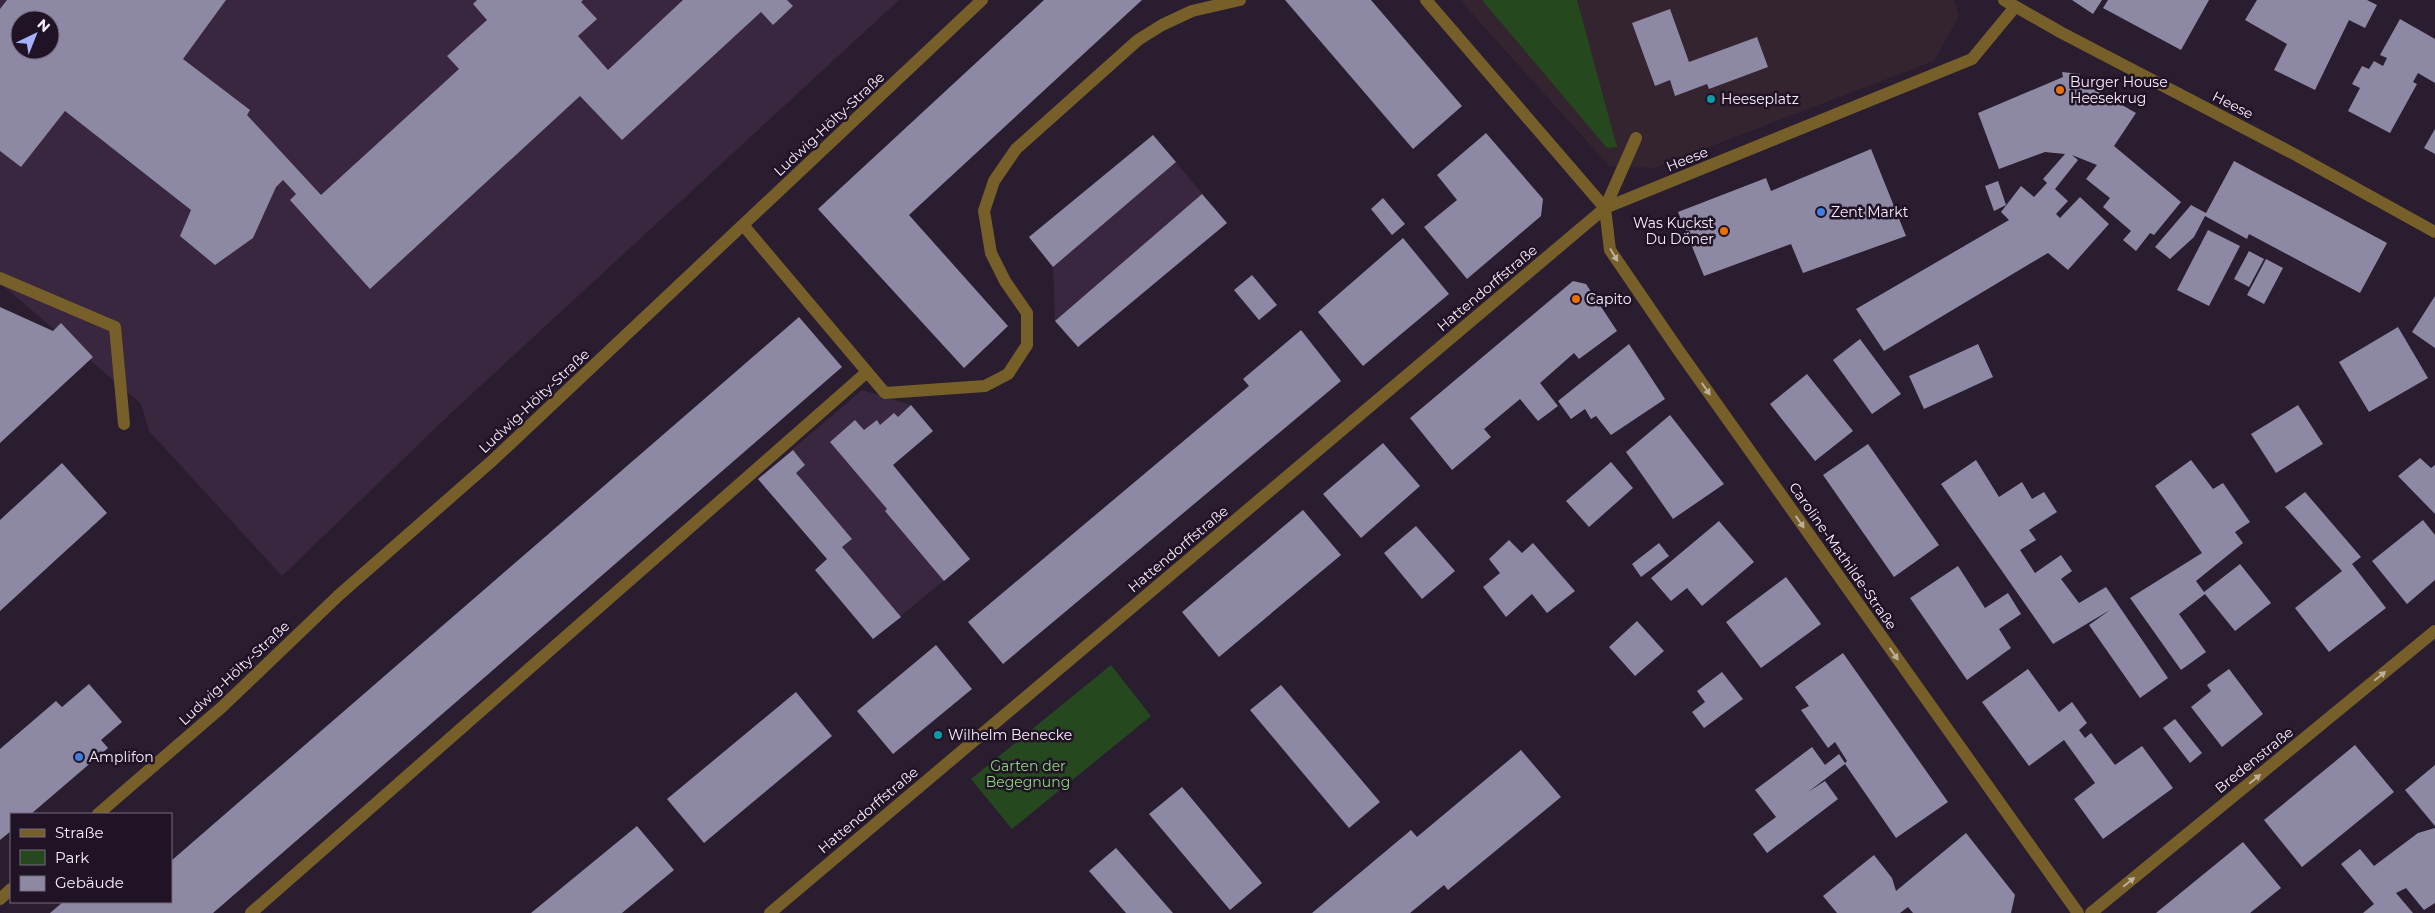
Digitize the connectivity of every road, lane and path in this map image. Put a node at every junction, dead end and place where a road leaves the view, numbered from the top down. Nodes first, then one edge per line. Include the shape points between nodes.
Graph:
1 (982, 0) edge
2 (1240, 0) edge
3 (1426, 0) edge
4 (2004, 0) edge
5 (2015, 7) junction
6 (1636, 138) dead end
7 (1605, 208) junction
8 (743, 225) junction
9 (2435, 232) edge
10 (0, 278) edge
11 (867, 372) junction
12 (124, 424) dead end
13 (2435, 631) edge
14 (99, 813) edge
15 (10, 890) edge
16 (0, 899) edge
17 (250, 913) edge
18 (770, 913) edge
19 (2078, 913) edge
20 (2091, 913) edge

1 - 8 street, Ludwig-Hölty-Straße
2 - 11 street via 1192,11 1162,24 1138,40 1016,149 994,181 984,211 991,254 1027,313 1027,345 1008,374 985,386 885,393
3 - 7 street
4 - 5 street, Heese
5 - 7 street, Heese via 1972,59
5 - 9 street, Heese
6 - 7 street
7 - 18 street, Hattendorffstraße
7 -> 19 street, Caroline-Mathilde-Straße via 1610,250
8 - 11 street
8 - 14 street, Ludwig-Hölty-Straße via 494,460 339,595 222,707
10 - 12 street via 115,327
11 - 17 street
20 -> 13 street, Bredenstraße
15 - 16 street

